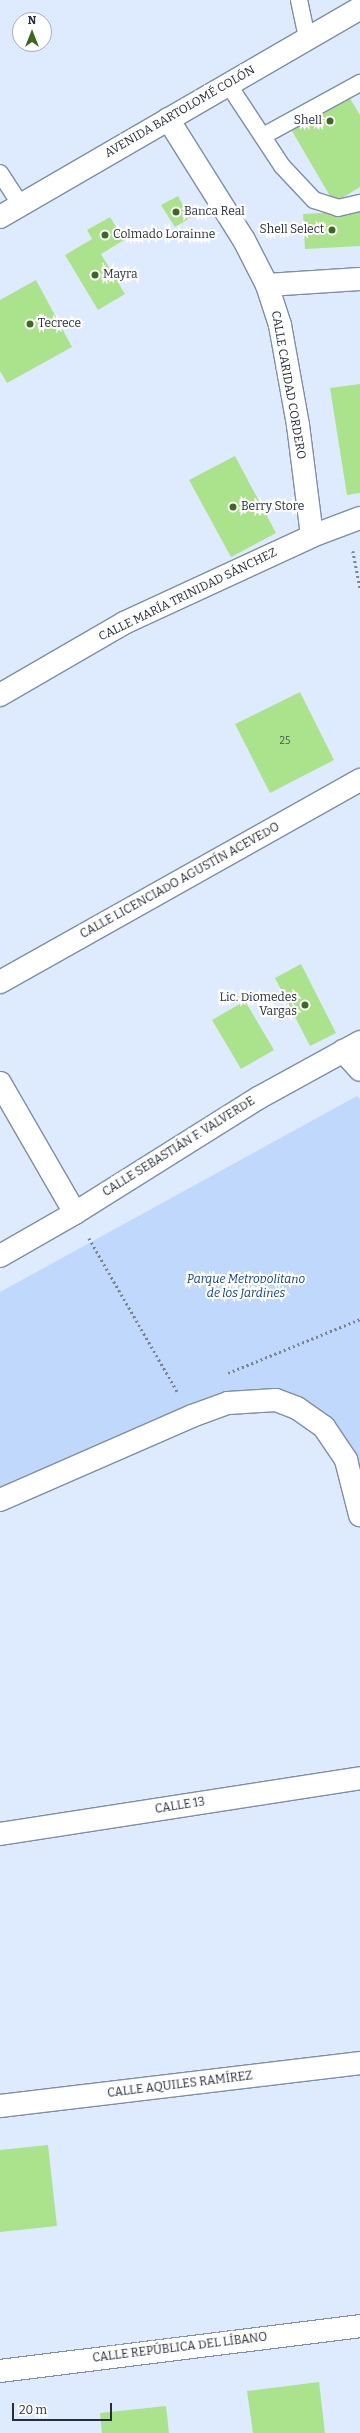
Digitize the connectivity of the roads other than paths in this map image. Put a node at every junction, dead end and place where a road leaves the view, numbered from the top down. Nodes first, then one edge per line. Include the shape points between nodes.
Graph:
1 (299, 0) edge
2 (360, 8) edge
3 (308, 38) junction
4 (360, 83) edge
5 (228, 84) junction
6 (168, 119) junction
7 (263, 136) junction
8 (0, 173) edge
9 (360, 203) edge
10 (21, 205) junction
11 (0, 217) edge
12 (360, 279) edge
13 (267, 285) junction
14 (354, 520) edge
15 (312, 536) junction
16 (0, 695) edge
17 (360, 780) edge
18 (0, 982) edge
19 (351, 1046) edge
20 (360, 1070) edge
21 (0, 1083) edge
22 (74, 1213) junction
23 (0, 1256) edge
24 (0, 1500) edge
25 (360, 1516) edge
26 (360, 1778) edge
27 (0, 1834) edge
28 (360, 2063) edge
29 (0, 2106) edge
30 (360, 2326) edge
31 (0, 2371) edge

1 - 3 lane
2 - 3 street, AVENIDA BARTOLOMÉ COLÓN
3 - 5 street, AVENIDA BARTOLOMÉ COLÓN
4 - 7 lane
5 - 6 street, AVENIDA BARTOLOMÉ COLÓN
5 - 7 lane
6 - 10 street, AVENIDA BARTOLOMÉ COLÓN
6 - 13 street, CALLE CARIDAD CORDERO via 244,240
7 - 9 lane via 282,166 314,200 338,208
8 - 10 lane
10 - 11 street, AVENIDA BARTOLOMÉ COLÓN
12 - 13 street
13 - 15 street, CALLE CARIDAD CORDERO via 280,325 294,402
14 - 15 street, CALLE MARÍA TRINIDAD SÁNCHEZ
15 - 16 street, CALLE MARÍA TRINIDAD SÁNCHEZ via 124,623
17 - 18 street, CALLE LICENCIADO AGUSTÍN ACEVEDO
19 - 20 street
19 - 22 street, CALLE SEBASTIÁN F. VALVERDE via 260,1097
21 - 22 street
22 - 23 street, CALLE SEBASTIÁN F. VALVERDE
24 - 25 street via 192,1416 228,1403 276,1400 297,1408 324,1427 346,1460
26 - 27 street, CALLE 13
28 - 29 street, CALLE AQUILES RAMÍREZ
30 - 31 street, CALLE REPÚBLICA DEL LÍBANO

